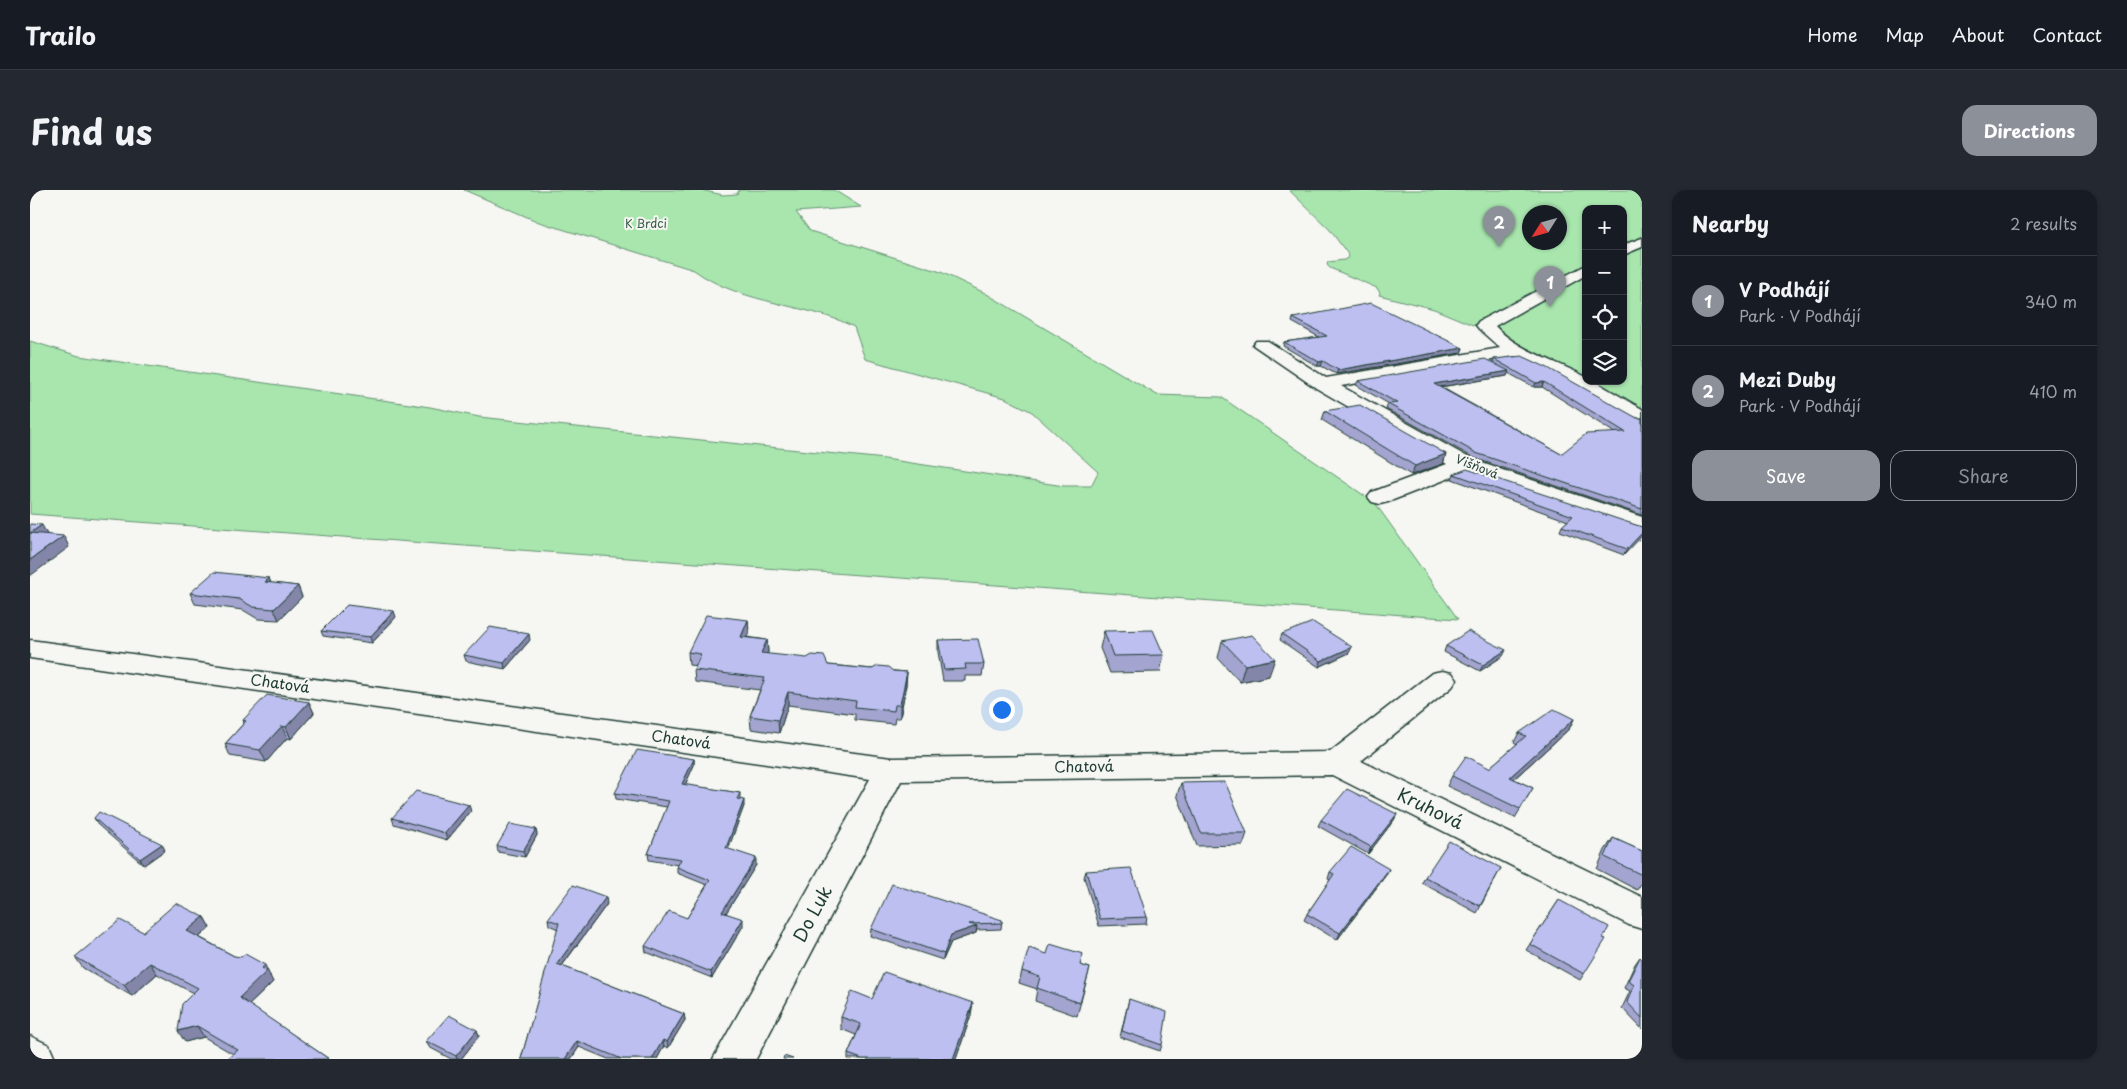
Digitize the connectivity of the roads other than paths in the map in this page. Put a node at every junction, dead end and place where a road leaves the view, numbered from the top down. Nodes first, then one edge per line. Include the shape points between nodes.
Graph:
1 (1642, 242) edge
2 (1625, 250) edge
3 (1582, 271) edge
4 (1262, 345) dead end
5 (1518, 350) junction
6 (1323, 384) junction
7 (1642, 417) edge
8 (1465, 465) junction
9 (1380, 497) dead end
10 (1642, 525) edge
11 (30, 649) edge
12 (1442, 680) dead end
13 (1337, 763) junction
14 (891, 770) junction
15 (1642, 914) edge
16 (30, 1056) edge
17 (34, 1059) edge
18 (734, 1059) edge

1 - 2 street
3 - 5 street via 1485,325 1494,336
4 - 6 street, Višňová
5 - 6 street
5 - 7 street
6 - 8 street, Višňová
8 - 9 street
8 - 10 street, Višňová
11 - 14 street, Chatová
12 - 13 street
13 - 14 street, Chatová
13 - 15 street, Kruhová
14 - 18 street, Do Luk
16 - 17 street

